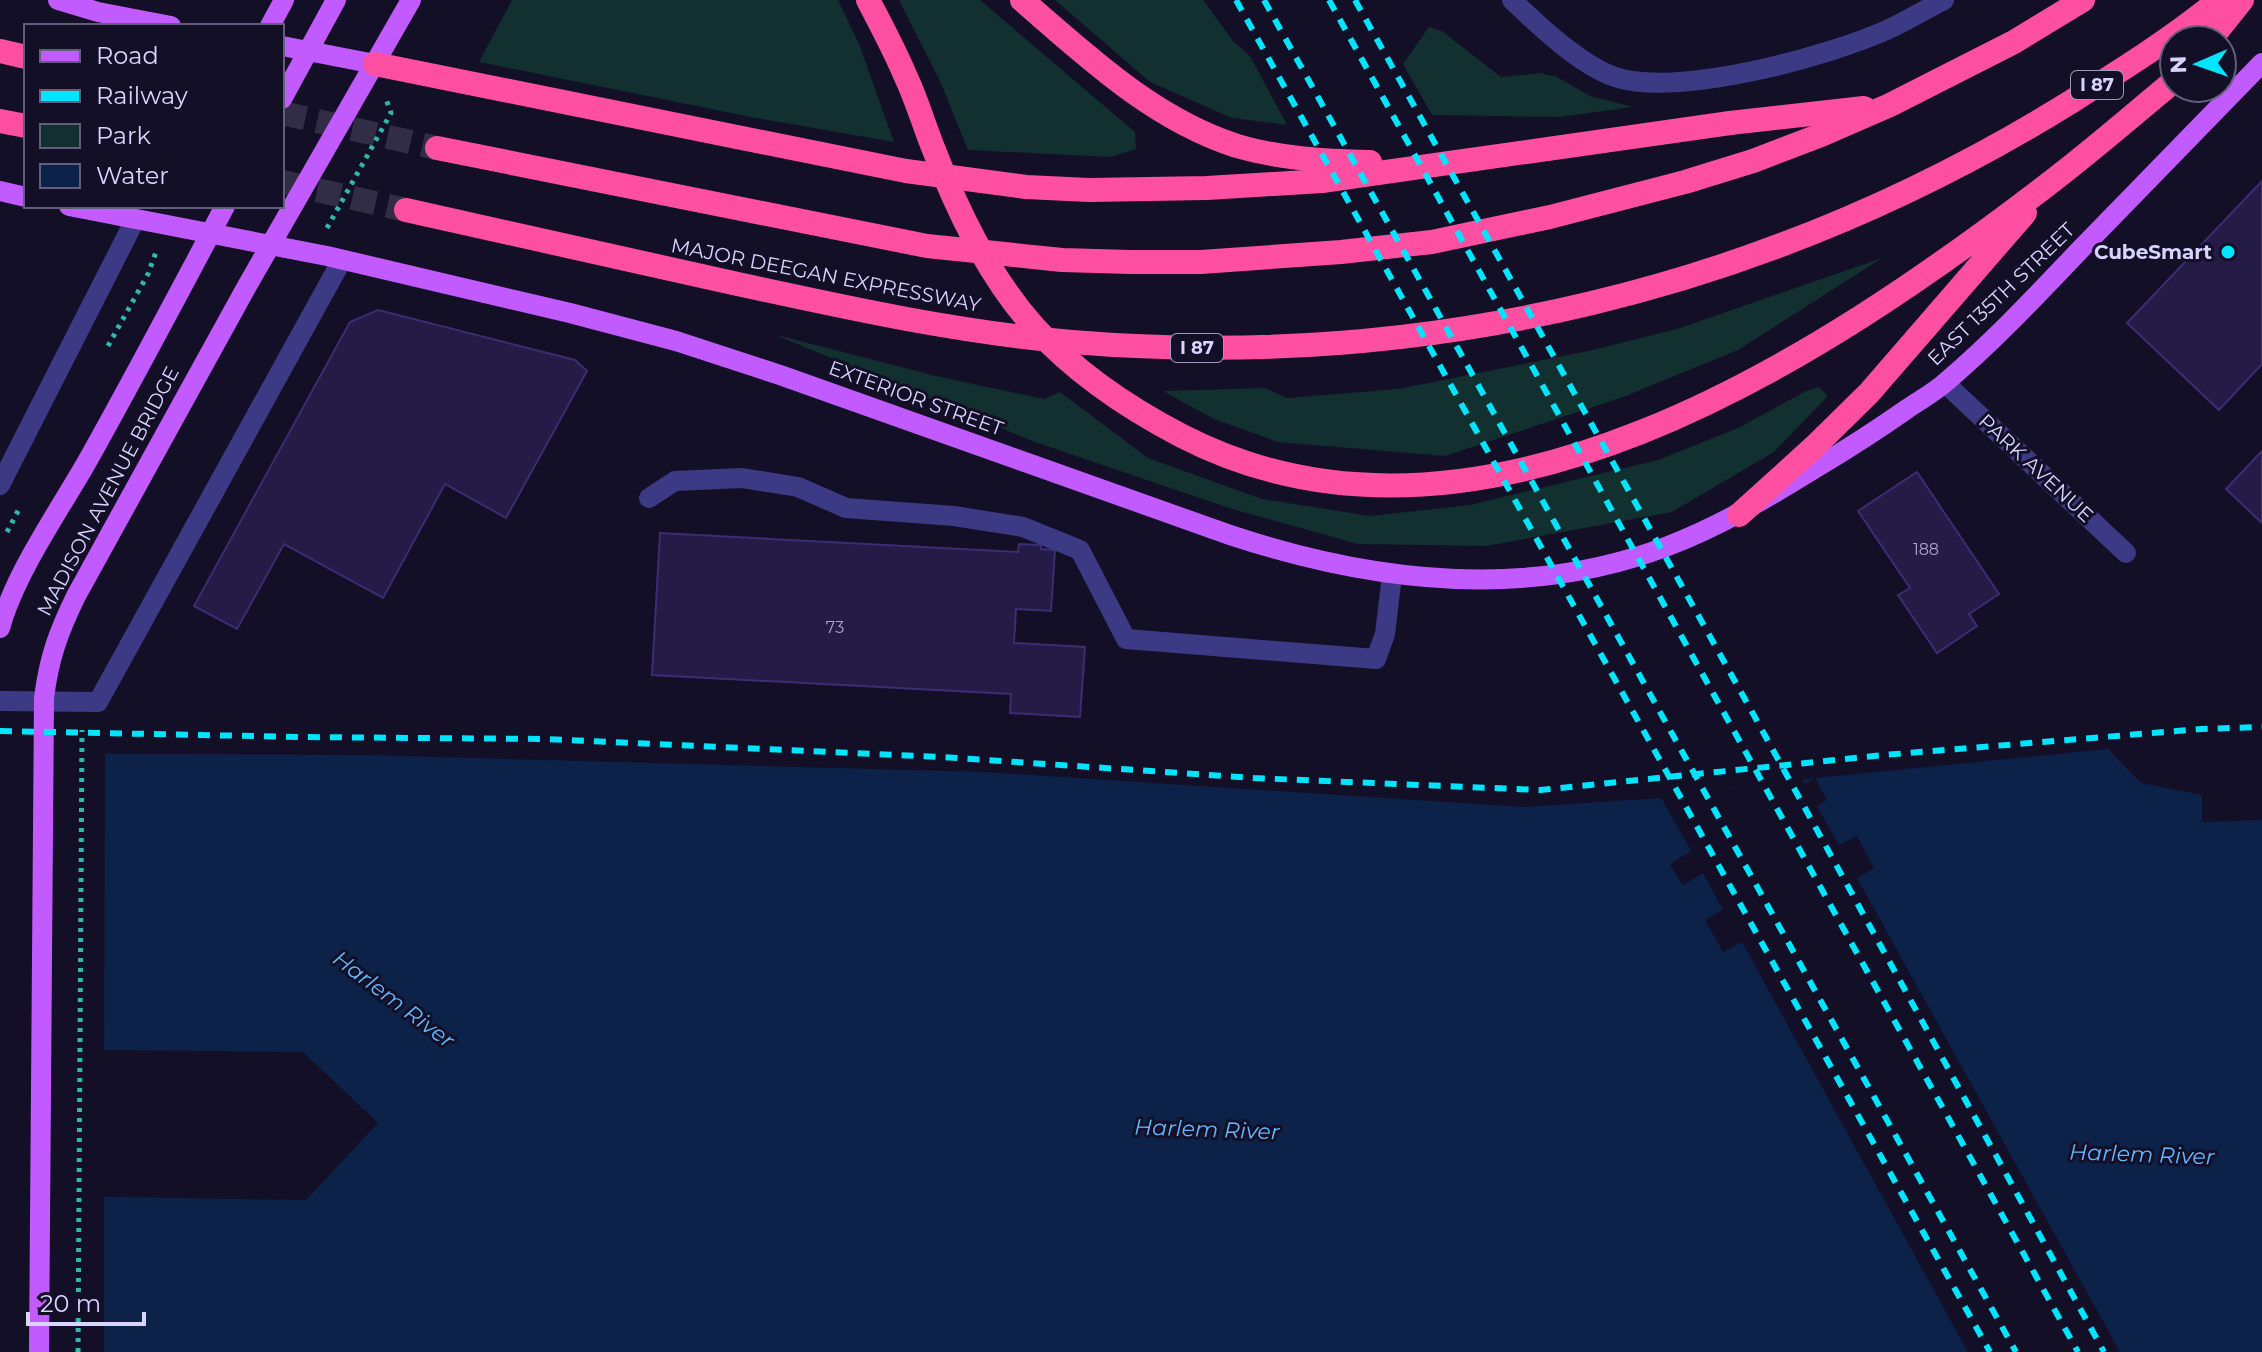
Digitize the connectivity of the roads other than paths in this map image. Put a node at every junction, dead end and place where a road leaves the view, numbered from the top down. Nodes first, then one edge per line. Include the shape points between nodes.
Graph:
1 (58, 0) edge
2 (284, 0) edge
3 (336, 0) edge
4 (411, 0) edge
5 (868, 0) edge
6 (1022, 0) edge
7 (1512, 0) edge
8 (1944, 0) edge
9 (2083, 0) edge
10 (2219, 0) edge
11 (2242, 0) edge
12 (161, 24) edge
13 (271, 24) edge
14 (2223, 24) edge
15 (284, 46) edge
16 (308, 50) junction
17 (0, 51) edge
18 (24, 57) edge
19 (2262, 63) edge
20 (375, 64) junction
21 (2158, 94) edge
22 (284, 95) edge
23 (1890, 105) junction
24 (0, 121) edge
25 (24, 126) edge
26 (437, 148) tunnel mouth
27 (1440, 163) junction
28 (2053, 181) junction
29 (0, 191) edge
30 (24, 197) edge
31 (78, 208) edge
32 (224, 208) edge
33 (406, 210) tunnel mouth
34 (135, 220) junction
35 (211, 232) junction
36 (271, 245) junction
37 (342, 260) junction
38 (1945, 383) junction
39 (0, 485) edge
40 (649, 498) dead end
41 (1739, 515) junction
42 (2126, 553) dead end
43 (1392, 575) junction
44 (0, 628) edge
45 (0, 701) edge
46 (39, 1352) edge

1 - 12 main road
2 - 13 main road
3 - 16 main road
4 - 20 main road, MADISON AVENUE BRIDGE
5 - 28 highway via 906,77 963,218 1033,326 1117,397 1158,424 1221,454 1311,478 1380,485 1473,478 1604,445 1679,417 1821,343
6 - 27 highway via 1141,98 1237,146 1319,161
7 - 8 street via 1590,64 1615,77 1668,82 1780,65 1888,29
9 - 23 highway
10 - 33 highway, MAJOR DEEGAN EXPRESSWAY / I 87 via 2030,127 1839,223 1638,293 1433,334 1213,349 991,333 856,310
11 - 14 highway
15 - 16 main road
16 - 20 main road
16 - 22 main road
17 - 18 highway
19 - 38 main road, EAST 135TH STREET
20 - 27 highway via 852,162 1026,187 1146,190 1264,185
20 - 36 main road, MADISON AVENUE BRIDGE
21 - 28 highway
23 - 26 highway via 1753,161 1550,217 1432,242 1201,262 1062,260 927,246
23 - 27 highway
24 - 25 highway
28 - 41 highway via 1869,393
29 - 30 main road
31 - 34 main road, EXTERIOR STREET
32 - 35 main road, MADISON AVENUE BRIDGE
34 - 35 main road, EXTERIOR STREET
34 - 39 street
35 - 36 main road, EXTERIOR STREET
35 - 44 main road, MADISON AVENUE BRIDGE via 24,572
36 - 37 main road, EXTERIOR STREET
36 - 46 main road, MADISON AVENUE BRIDGE via 76,596 51,653 44,698
37 - 43 main road, EXTERIOR STREET via 702,349 1253,543
37 - 45 street via 98,702
38 - 41 main road, EAST 135TH STREET
38 - 42 street, PARK AVENUE
40 - 43 street via 675,481 742,478 798,487 846,508 1023,527 1080,550 1126,639 1376,659 1385,634
41 - 43 main road, EXTERIOR STREET via 1668,546 1569,572 1485,580

